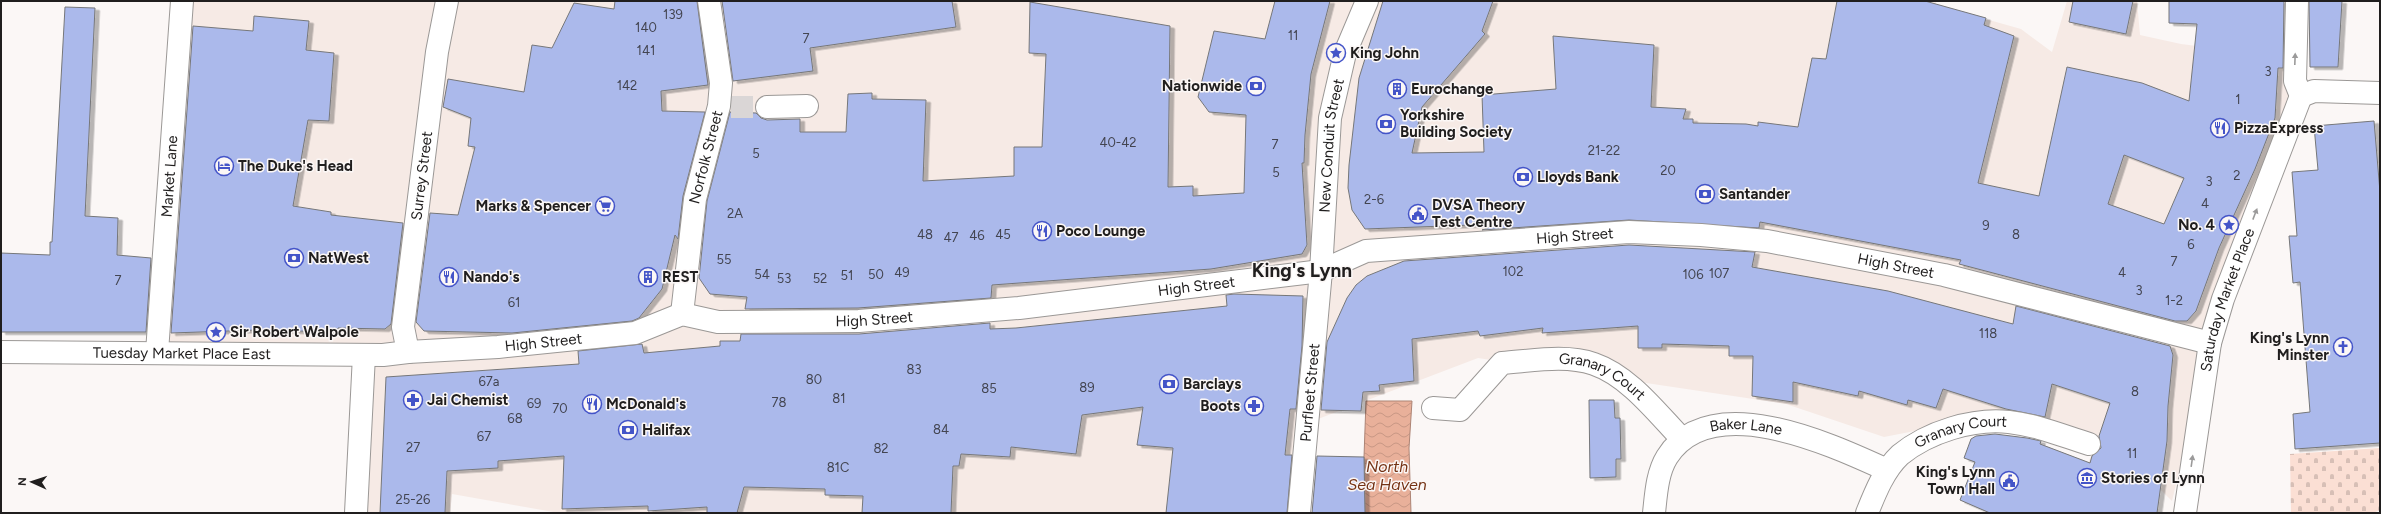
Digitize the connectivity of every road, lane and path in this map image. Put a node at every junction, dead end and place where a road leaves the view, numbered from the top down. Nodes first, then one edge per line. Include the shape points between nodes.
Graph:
1 (182, 1) edge
2 (447, 1) edge
3 (709, 1) edge
4 (1367, 1) edge
5 (2297, 1) edge
6 (2380, 93) edge
7 (2301, 96) junction
8 (807, 106) dead end
9 (767, 108) tunnel mouth
10 (1321, 271) junction
11 (682, 314) junction
12 (2210, 343) junction
13 (1, 352) edge
14 (157, 352) junction
15 (408, 352) junction
16 (364, 355) junction
17 (1433, 408) dead end
18 (1682, 439) junction
19 (2089, 444) dead end
20 (1887, 470) junction
21 (356, 513) edge
22 (1299, 513) edge
23 (1654, 513) edge
24 (1867, 513) edge
25 (2184, 513) edge

1 - 14 street, Market Lane
2 - 15 street, Surrey Street via 437,52 403,327
3 - 11 street, Norfolk Street via 725,106 695,199
4 - 10 street, New Conduit Street via 1345,53 1330,118
7 -> 5 street via 2295,81
6 - 7 street via 2314,91
12 -> 7 street, Saturday Market Place via 2223,299
8 - 9 street
10 - 11 street, High Street via 1019,308 859,321 718,322
10 - 12 street, High Street via 1366,251 1629,232 1702,235 1767,241 1944,275
10 - 22 street, Purfleet Street
11 - 15 street, High Street via 635,333 498,347
25 -> 12 street, Saturday Market Place
13 - 14 street, Tuesday Market Place East
14 - 16 street, Tuesday Market Place East
15 - 16 street, High Street
16 - 21 street
17 - 18 street, Granary Court via 1461,418 1502,363 1556,359 1594,364 1612,373 1631,388
18 - 20 street, Baker Lane via 1702,429 1748,424 1772,428 1835,447
18 - 23 street, Baker Lane via 1667,458 1659,479
19 - 20 street, Granary Court via 2036,427 2009,422 1982,422 1936,434 1900,455
20 - 24 street, Granary Court

